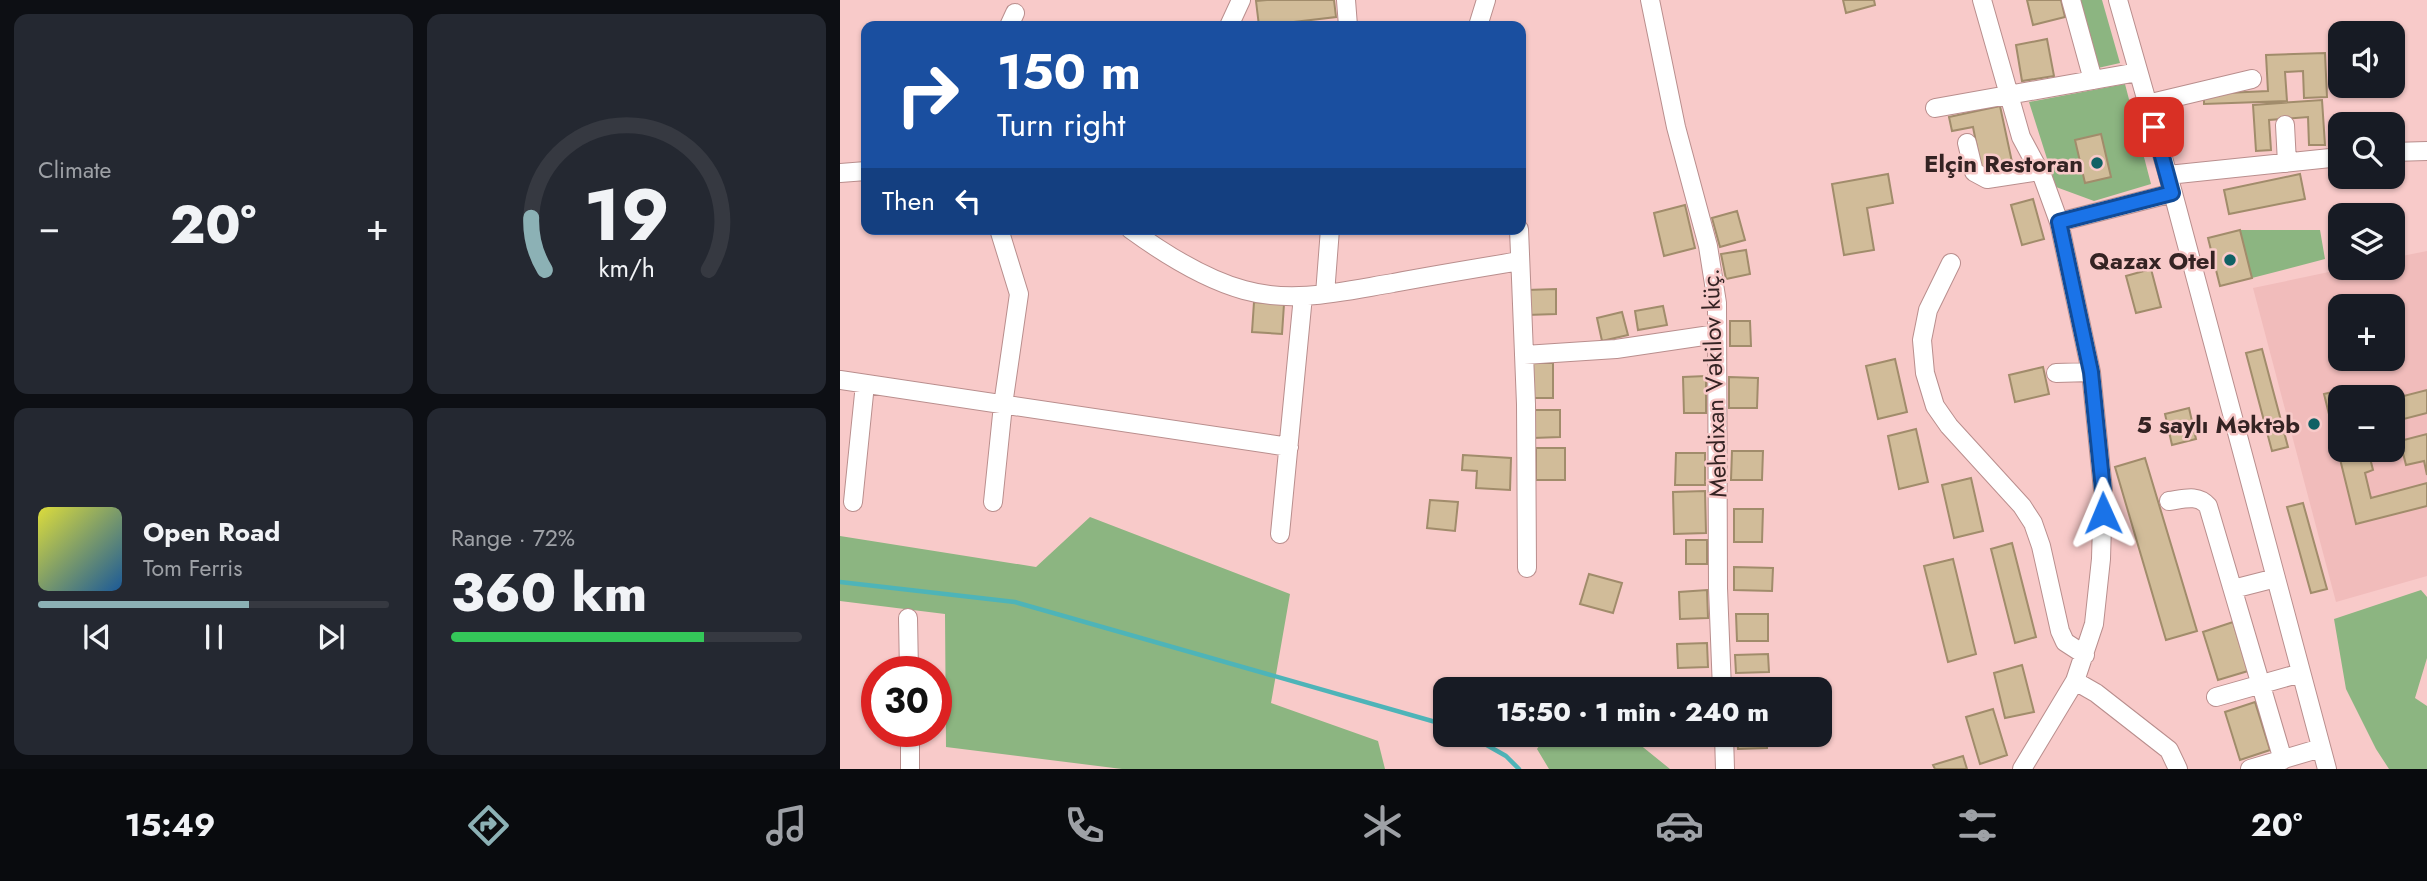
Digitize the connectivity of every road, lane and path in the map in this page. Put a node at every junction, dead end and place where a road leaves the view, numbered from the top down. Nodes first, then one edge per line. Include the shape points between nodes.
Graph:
1 (1241, 0) edge
2 (1346, 0) edge
3 (1486, 0) edge
4 (1650, 0) edge
5 (1982, 0) edge
6 (2071, 0) edge
7 (2118, 0) edge
8 (1231, 21) edge
9 (1348, 21) edge
10 (1480, 21) edge
11 (2138, 72) junction
12 (2252, 79) dead end
13 (2093, 80) junction
14 (2008, 95) junction
15 (2147, 104) junction
16 (1935, 108) dead end
17 (2285, 125) dead end
18 (1967, 143) dead end
19 (2427, 151) edge
20 (2405, 152) edge
21 (2328, 158) edge
22 (2287, 163) junction
23 (861, 171) edge
24 (2039, 171) junction
25 (840, 173) edge
26 (2168, 175) junction
27 (2172, 193) junction
28 (2059, 222) junction
29 (1001, 235) edge
30 (1138, 235) edge
31 (1330, 235) edge
32 (1519, 235) edge
33 (1520, 261) junction
34 (1951, 263) dead end
35 (1325, 294) junction
36 (1303, 296) junction
37 (1717, 334) junction
38 (1524, 355) junction
39 (2091, 372) junction
40 (2056, 373) dead end
41 (840, 380) edge
42 (865, 384) junction
43 (1003, 405) junction
44 (1289, 447) junction
45 (2169, 501) dead end
46 (853, 502) dead end
47 (993, 502) dead end
48 (1280, 534) dead end
49 (1527, 568) dead end
50 (2276, 578) junction
51 (2233, 589) junction
52 (908, 618) dead end
53 (2085, 655) junction
54 (909, 656) edge
55 (2301, 673) junction
56 (1721, 677) edge
57 (2075, 681) junction
58 (2261, 685) junction
59 (2217, 697) dead end
60 (910, 747) edge
61 (1724, 747) edge
62 (2321, 748) junction
63 (2283, 760) junction
64 (910, 769) edge
65 (1725, 769) edge
66 (2022, 769) edge
67 (2178, 769) edge
68 (2250, 769) edge
69 (2327, 769) edge

1 - 8 street
2 - 9 street
3 - 10 street
4 - 37 street, Mehdixan Vəkilov küç. via 1676,127 1708,246
5 - 14 street
6 - 13 street
7 - 11 street
11 - 13 street
11 - 15 street
12 - 15 street
13 - 14 street
14 - 16 street
14 - 24 street via 2021,137
15 - 26 street
17 - 22 street
18 - 24 street via 1974,172 1980,177
19 - 20 street
21 - 22 street
22 - 26 street
23 - 25 street
24 - 28 street
26 - 27 street
27 - 28 street
27 - 50 street
28 - 39 street
29 - 43 street via 1019,294
30 - 36 street via 1166,255 1244,290
31 - 35 street
32 - 33 street
33 - 35 street
33 - 38 street
34 - 53 street via 1928,310 1922,340 1925,373 1936,406 2033,523 2060,631 2065,642
35 - 36 street
36 - 44 street
37 - 38 street via 1616,349
37 - 56 street, Mehdixan Vəkilov küç.
38 - 49 street
39 - 40 street
39 - 53 street via 2103,490 2094,624
41 - 42 street
42 - 43 street
42 - 46 street
43 - 44 street
43 - 47 street
44 - 48 street
45 - 51 street via 2196,498 2208,506
50 - 51 street
50 - 55 street
51 - 58 street
52 - 54 street
53 - 57 street
55 - 58 street
55 - 62 street
57 - 66 street
57 - 67 street via 2169,750
58 - 59 street
58 - 63 street
60 - 64 street
61 - 65 street
62 - 63 street
62 - 69 street
63 - 68 street

